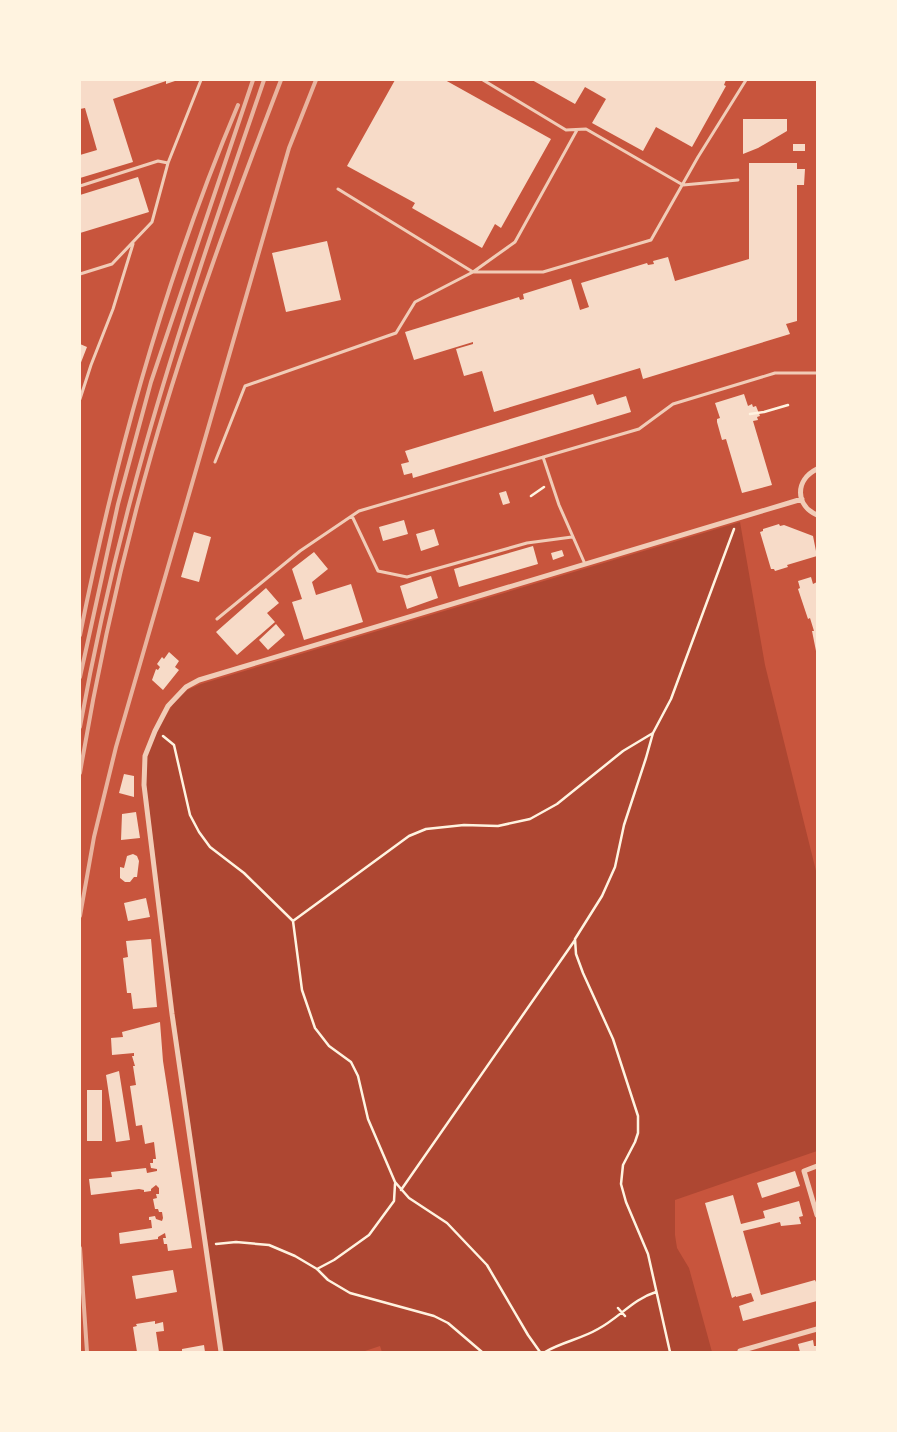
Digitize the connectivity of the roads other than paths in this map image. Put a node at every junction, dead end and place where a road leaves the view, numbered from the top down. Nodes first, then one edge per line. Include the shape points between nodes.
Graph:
1 (201, 80) edge
2 (483, 80) edge
3 (746, 80) edge
4 (577, 130) junction
5 (168, 163) junction
6 (738, 180) dead end
7 (683, 185) junction
8 (80, 186) edge
9 (338, 189) dead end
10 (134, 241) junction
11 (473, 272) junction
12 (80, 274) edge
13 (817, 373) edge
14 (81, 390) edge
15 (80, 399) edge
16 (542, 457) junction
17 (215, 462) dead end
18 (817, 470) edge
19 (802, 499) junction
20 (817, 515) edge
21 (352, 516) junction
22 (572, 537) junction
23 (585, 565) junction
24 (217, 619) dead end
25 (817, 1166) edge
26 (817, 1215) edge
27 (817, 1329) edge
28 (740, 1351) dead end
29 (221, 1352) edge

1 - 5 lane
2 - 4 lane via 566,130
3 - 7 lane
4 - 7 lane via 586,129
4 - 11 lane via 515,242
5 - 8 lane via 158,161
5 - 10 lane via 152,222
6 - 7 lane
7 - 11 lane via 651,240 542,272
9 - 11 lane
10 - 12 lane via 112,264
10 - 14 lane via 114,309
11 - 17 lane via 415,302 396,333 245,386
13 - 16 lane via 776,373 673,404 639,429
14 - 15 lane
16 - 21 lane via 359,511
16 - 22 lane
18 - 19 street via 803,482
19 - 20 street via 808,510
19 - 23 street
21 - 22 lane via 378,571 407,577 527,543
21 - 24 lane via 300,552
22 - 23 lane
23 - 29 street via 200,680 175,697 155,731 145,756 144,785 172,1014
25 - 26 street via 804,1170
27 - 28 street

